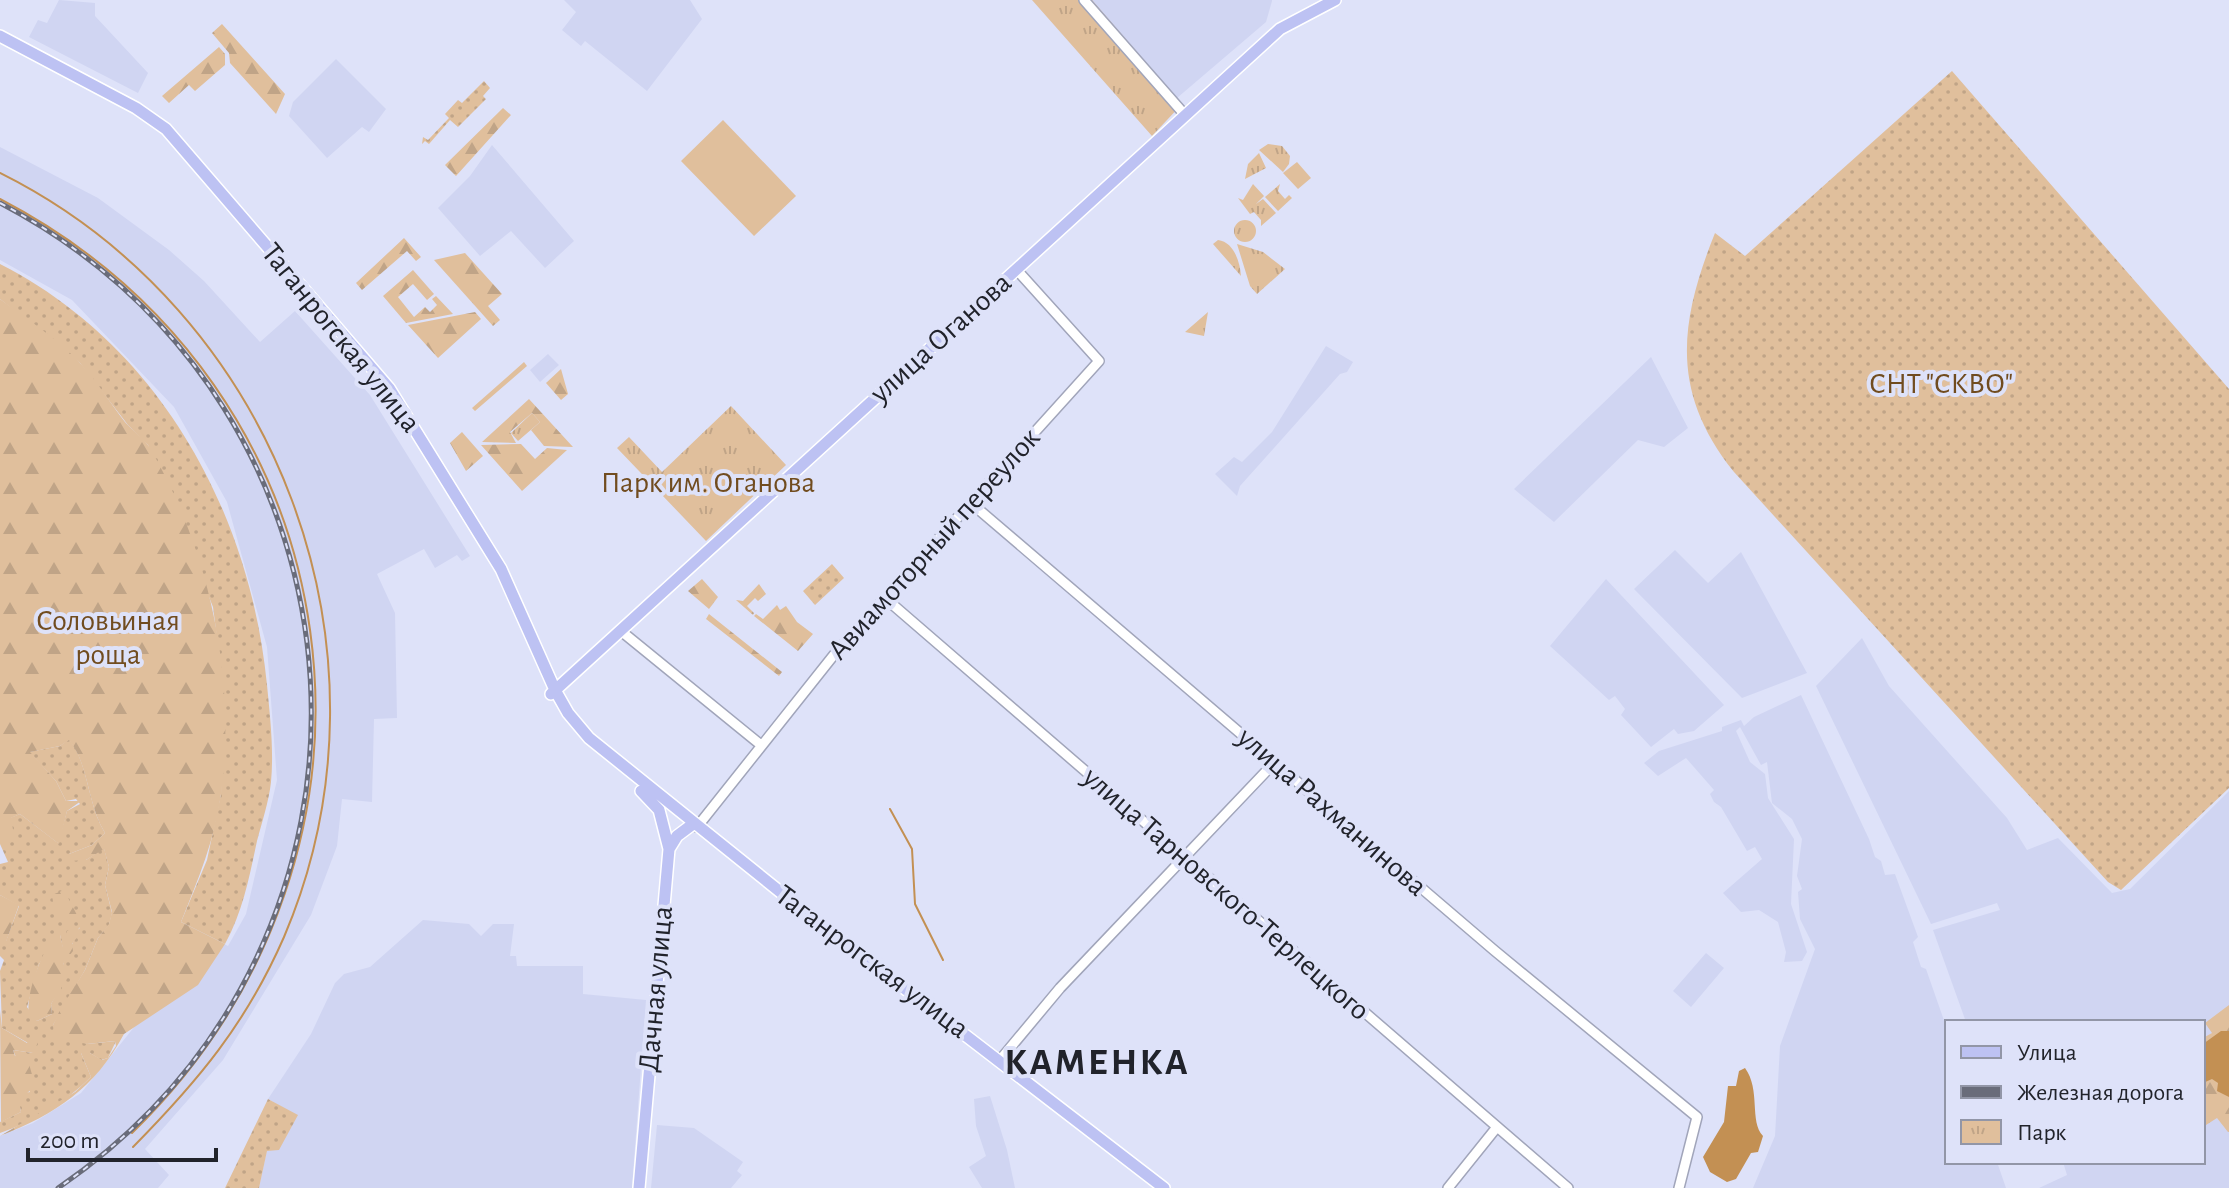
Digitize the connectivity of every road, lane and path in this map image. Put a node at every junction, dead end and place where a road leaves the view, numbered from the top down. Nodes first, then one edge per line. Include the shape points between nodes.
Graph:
1 (1084, 0) edge
2 (1335, 0) edge
3 (0, 36) edge
4 (0, 43) edge
5 (1185, 115) junction
6 (1016, 269) junction
7 (323, 313) junction
8 (971, 503) junction
9 (885, 598) junction
10 (621, 631) junction
11 (553, 692) junction
12 (761, 745) junction
13 (1274, 763) junction
14 (647, 796) joint
15 (695, 826) junction
16 (669, 849) junction
17 (1183, 858) junction
18 (1000, 1060) junction
19 (1497, 1127) junction
20 (639, 1188) edge
21 (1164, 1188) edge
22 (1448, 1188) edge
23 (1568, 1188) edge
24 (1679, 1188) edge

1 - 5 street
2 - 5 main road, улица Оганова via 1287,23
3 - 7 main road, Таганрогская улица via 166,129
4 - 7 main road, Таганрогская улица via 161,134
5 - 6 main road, улица Оганова
6 - 8 street, Авиамоторный переулок via 1099,361
6 - 10 main road, улица Оганова
7 - 11 main road, Таганрогская улица via 383,392 498,571
8 - 9 street, Авиамоторный переулок
8 - 13 street, улица Рахманинова
9 - 12 street, Авиамоторный переулок
9 - 17 street, улица Тарновского-Терлецкого
10 - 11 main road, улица Оганова
10 - 12 street
11 - 14 main road, Таганрогская улица via 578,736
11 - 15 main road, Таганрогская улица via 589,738
12 - 15 street, Авиамоторный переулок
13 - 17 street
13 - 24 street, улица Рахманинова via 1697,1117
14 - 16 main road, Дачная улица via 665,824
15 - 16 main road via 680,833
15 - 18 main road, Таганрогская улица
16 - 20 main road, Дачная улица
17 - 18 street
17 - 19 street, улица Тарновского-Терлецкого
18 - 21 main road, Таганрогская улица
19 - 22 street
19 - 23 street, улица Тарновского-Терлецкого

